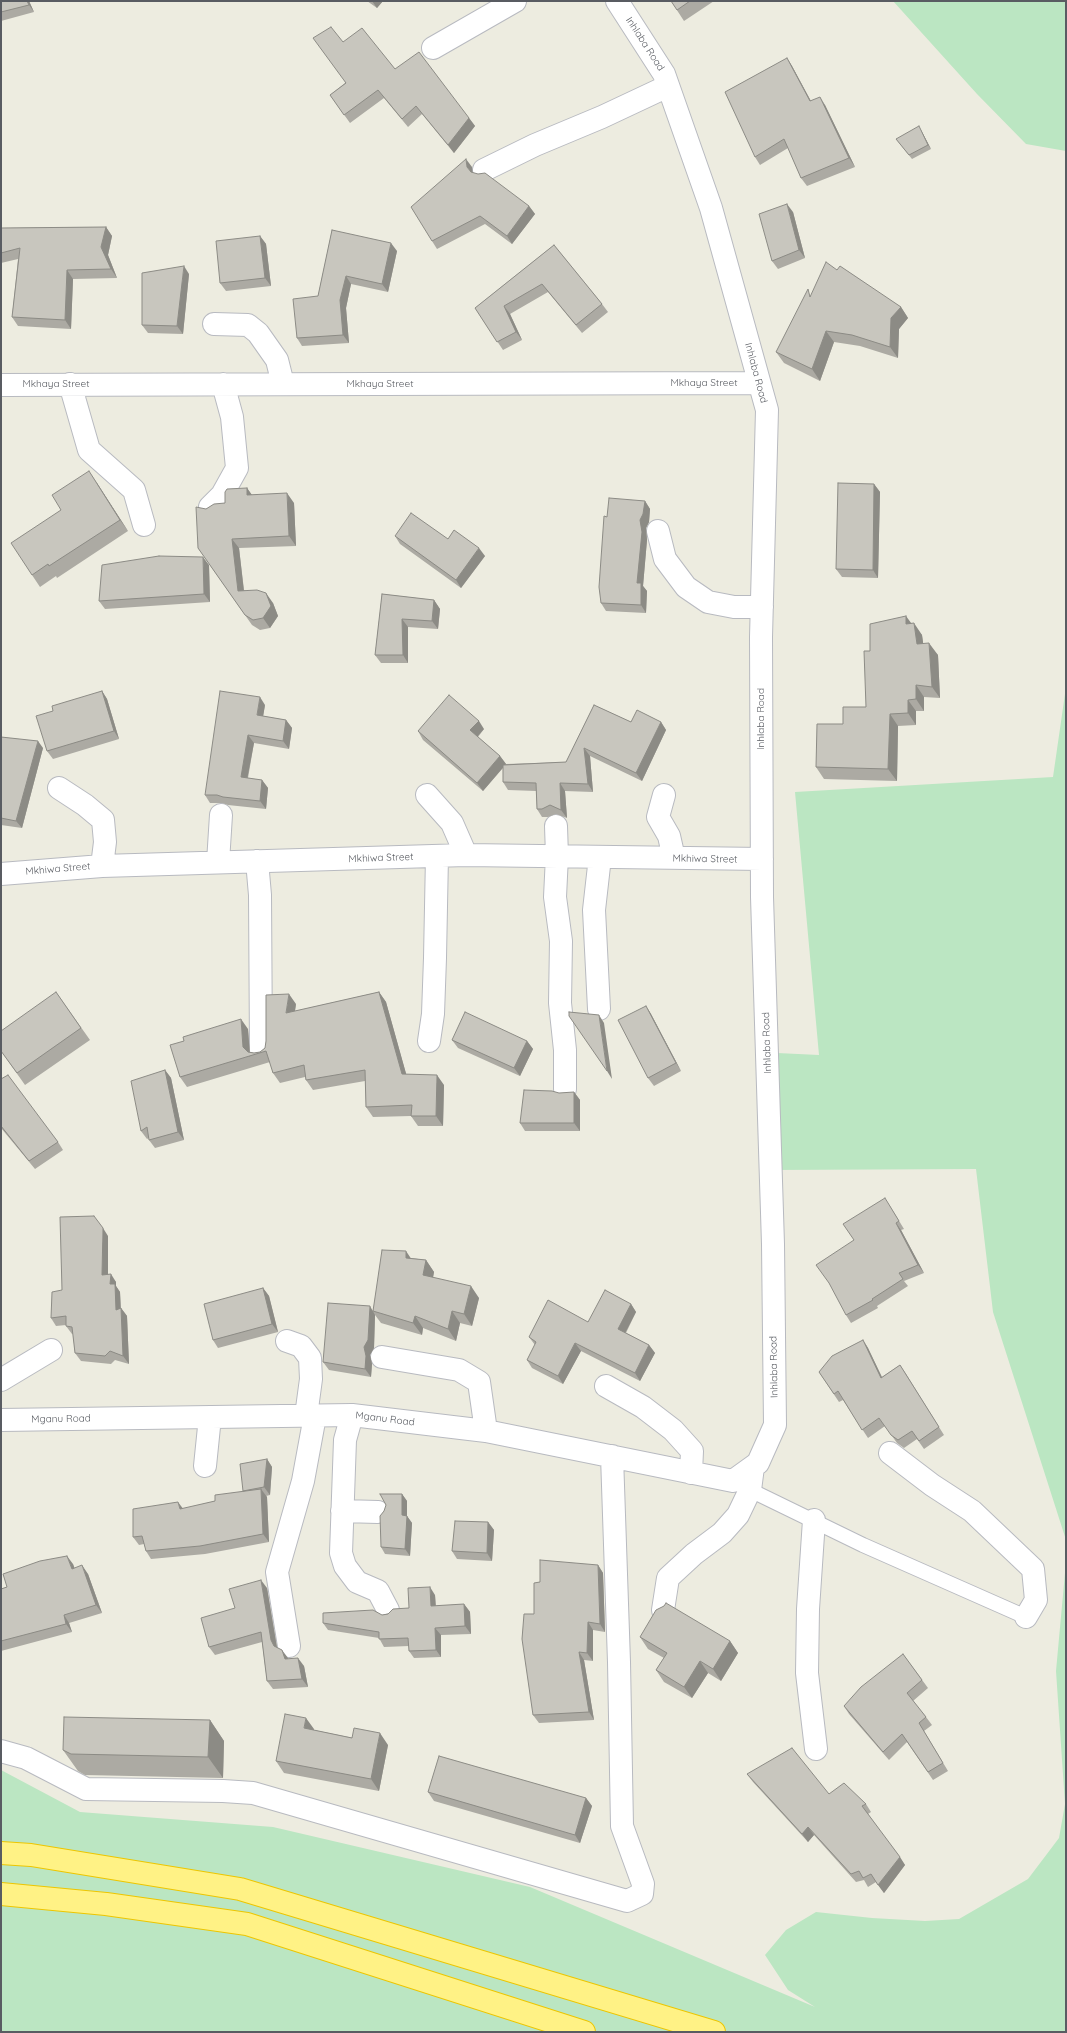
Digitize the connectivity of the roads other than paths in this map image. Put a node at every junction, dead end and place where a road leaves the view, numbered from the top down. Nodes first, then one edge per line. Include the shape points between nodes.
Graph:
1 (515, 1) edge
2 (617, 1) edge
3 (433, 48) dead end
4 (668, 86) junction
5 (484, 170) dead end
6 (214, 324) dead end
7 (759, 383) junction
8 (70, 384) junction
9 (223, 384) junction
10 (283, 384) junction
11 (1, 385) edge
12 (210, 507) edge
13 (144, 525) dead end
14 (658, 531) dead end
15 (762, 607) junction
16 (59, 788) dead end
17 (427, 795) dead end
18 (664, 795) dead end
19 (221, 815) dead end
20 (556, 826) dead end
21 (466, 855) junction
22 (436, 856) junction
23 (557, 856) junction
24 (600, 857) junction
25 (674, 858) junction
26 (762, 859) junction
27 (257, 861) junction
28 (218, 862) junction
29 (102, 866) junction
30 (1, 874) edge
31 (599, 1010) dead end
32 (429, 1041) dead end
33 (261, 1050) edge
34 (565, 1089) dead end
35 (287, 1341) dead end
36 (51, 1350) dead end
37 (382, 1357) dead end
38 (1, 1380) edge
39 (606, 1386) dead end
40 (352, 1415) junction
41 (1, 1416) edge
42 (311, 1416) junction
43 (210, 1417) junction
44 (1, 1420) edge
45 (1, 1425) edge
46 (486, 1431) junction
47 (890, 1453) dead end
48 (612, 1456) junction
49 (756, 1465) junction
50 (205, 1466) dead end
51 (691, 1473) junction
52 (750, 1490) junction
53 (342, 1511) junction
54 (378, 1512) dead end
55 (814, 1520) junction
56 (388, 1610) dead end
57 (663, 1610) edge
58 (1026, 1617) joint
59 (289, 1646) dead end
60 (816, 1749) dead end
61 (1, 1751) edge
62 (1, 1853) edge
63 (1, 1894) edge
64 (584, 2032) edge
65 (714, 2032) edge

1 - 3 street
2 - 4 street, Inhlaba Road via 664,74
4 - 5 street
4 - 7 street, Inhlaba Road via 711,208
6 - 10 street via 248,325 258,333 277,360
7 - 10 street, Mkhaya Street
7 - 15 street, Inhlaba Road via 767,410
8 - 9 street, Mkhaya Street
8 - 11 street, Mkhaya Street
8 - 13 street via 89,450 134,490
9 - 10 street, Mkhaya Street
9 - 12 street via 232,417 237,468 222,495
14 - 15 street via 665,559 686,587 708,602 734,607
15 - 26 street, Inhlaba Road
16 - 29 street via 85,804 103,820 105,842
17 - 21 street via 452,823
18 - 25 street via 658,817 669,836
19 - 28 street
20 - 23 street
21 - 22 street, Mkhiwa Street
21 - 23 street, Mkhiwa Street
22 - 27 street, Mkhiwa Street
22 - 32 street via 433,1014
23 - 24 street, Mkhiwa Street
23 - 34 street via 555,898 561,941 560,1003 565,1050
24 - 25 street, Mkhiwa Street
24 - 31 street via 594,910
25 - 26 street, Mkhiwa Street
26 - 49 street, Inhlaba Road via 773,1244 775,1425
27 - 28 street, Mkhiwa Street
27 - 33 street via 260,902
28 - 29 street, Mkhiwa Street
29 - 30 street, Mkhiwa Street
35 - 42 street via 301,1346 310,1358
36 - 38 street
37 - 46 street via 459,1370 479,1382
39 - 51 street via 643,1407 673,1430 692,1451
40 - 42 street, Mganu Road
40 - 46 street, Mganu Road
40 - 53 street via 345,1440
41 - 44 street
42 - 43 street, Mganu Road
42 - 59 street via 303,1481 277,1572
43 - 44 street, Mganu Road
43 - 50 street
44 - 45 street
46 - 48 street, Mganu Road
47 - 58 street via 972,1511 1033,1569 1036,1600
48 - 51 street, Mganu Road
48 - 61 street via 620,1662 622,1826 643,1884 642,1894 626,1901 253,1794 223,1791 86,1789 26,1758
49 - 51 street, Mganu Road via 733,1481
49 - 52 street
52 - 55 lane
52 - 57 street via 738,1515 668,1578
53 - 54 street
53 - 56 street via 341,1553 345,1566 357,1582 378,1591
55 - 58 lane via 863,1545
55 - 60 street via 807,1673
62 - 65 highway via 31,1854 240,1888
63 - 64 highway via 106,1904 247,1924

